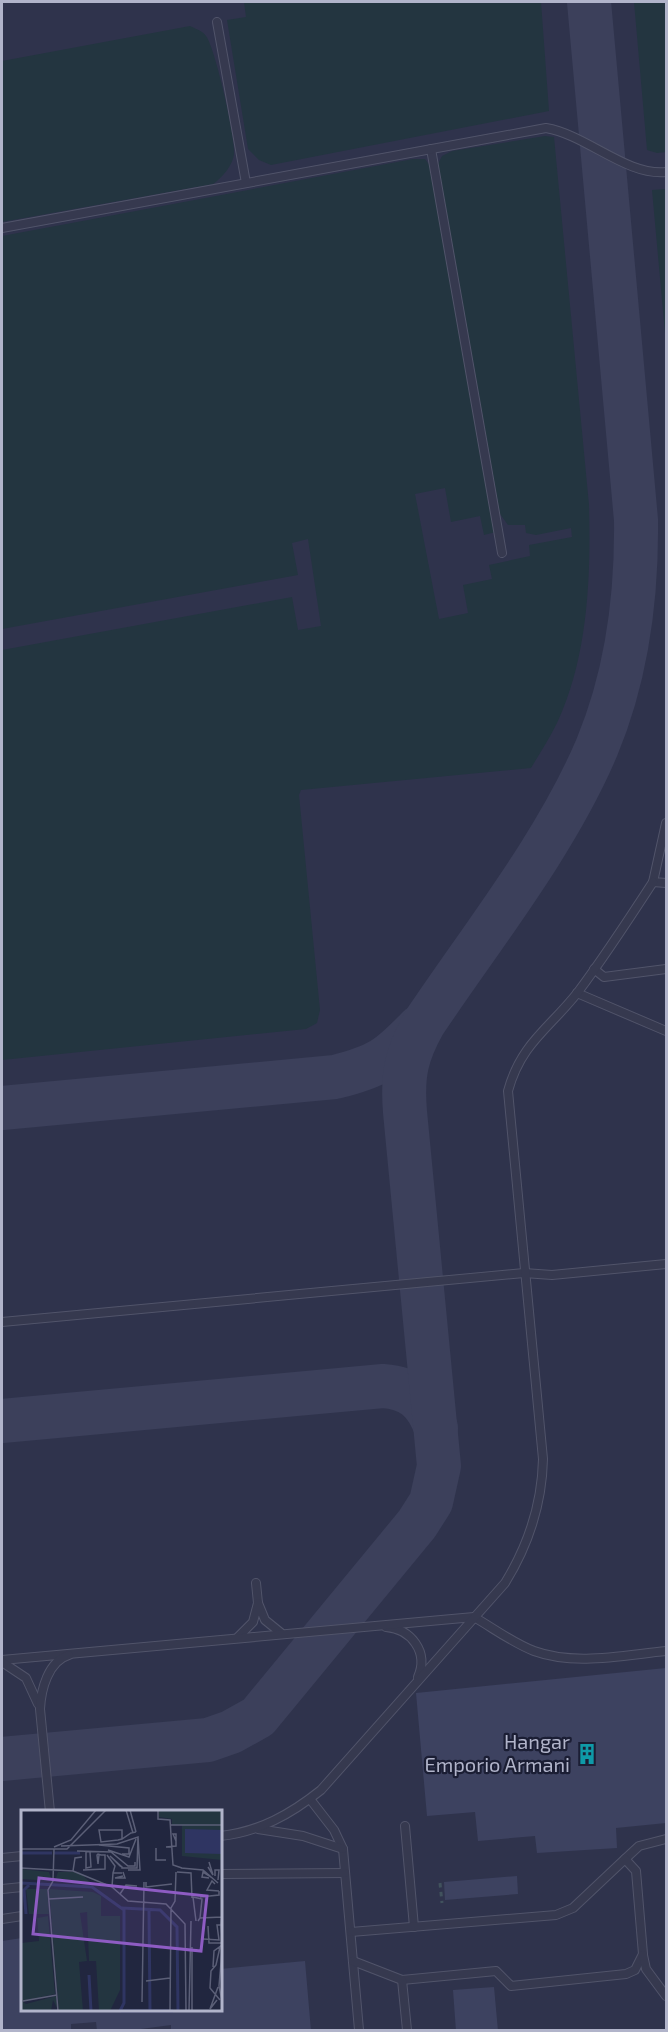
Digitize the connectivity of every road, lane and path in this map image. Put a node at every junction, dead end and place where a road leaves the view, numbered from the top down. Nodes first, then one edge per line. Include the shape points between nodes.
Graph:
1 (217, 22) dead end
2 (430, 149) junction
3 (666, 172) edge
4 (246, 183) junction
5 (2, 228) edge
6 (502, 553) dead end
7 (666, 823) edge
8 (653, 882) junction
9 (666, 883) edge
10 (594, 969) junction
11 (666, 969) edge
12 (577, 993) junction
13 (666, 1031) edge
14 (666, 1264) edge
15 (524, 1273) junction
16 (2, 1322) edge
17 (256, 1583) dead end
18 (258, 1603) junction
19 (474, 1617) junction
20 (369, 1625) junction
21 (282, 1634) junction
22 (237, 1638) junction
23 (666, 1651) edge
24 (80, 1652) junction
25 (2, 1661) edge
26 (414, 1686) junction
27 (40, 1709) junction
28 (310, 1799) junction
29 (49, 1809) edge
30 (405, 1826) dead end
31 (257, 1828) junction
32 (222, 1836) edge
33 (666, 1839) edge
34 (343, 1849) junction
35 (21, 1853) edge
36 (2, 1858) edge
37 (625, 1859) junction
38 (345, 1872) junction
39 (222, 1874) edge
40 (440, 1884) dead end
41 (21, 1887) edge
42 (2, 1889) edge
43 (442, 1903) dead end
44 (21, 1917) edge
45 (2, 1919) edge
46 (414, 1927) junction
47 (351, 1932) junction
48 (643, 1954) junction
49 (353, 1962) junction
50 (402, 1980) junction
51 (666, 1996) edge
52 (359, 2031) edge
53 (407, 2031) edge

1 - 4 lane
2 - 3 lane via 546,128 566,132 623,162 657,173
2 - 4 lane
2 - 6 lane
4 - 5 lane
7 - 8 lane
8 - 9 lane
8 - 10 lane
10 - 11 lane via 604,976
10 - 12 lane
12 - 13 lane
12 - 15 lane via 526,1049 514,1069 508,1091
14 - 15 lane via 552,1275
15 - 16 lane
15 - 19 lane via 542,1482 525,1548 504,1583
17 - 18 lane
18 - 21 lane via 265,1620
18 - 22 lane via 253,1622
19 - 20 lane
19 - 23 lane via 532,1651 550,1656 569,1659
19 - 26 lane
20 - 21 lane
20 - 26 lane via 406,1632 415,1641 421,1671
21 - 22 lane
22 - 24 lane
24 - 25 lane
24 - 27 lane via 64,1657 52,1669 41,1692
25 - 27 lane via 26,1678
26 - 28 lane
27 - 29 lane
28 - 31 lane
28 - 34 lane
30 - 46 lane
31 - 32 lane
31 - 34 lane via 303,1836
33 - 37 lane via 639,1846
34 - 38 lane
35 - 36 lane
37 - 46 lane via 573,1908 556,1915
37 - 48 lane via 636,1871
38 - 39 lane
38 - 47 lane
40 - 43 path
41 - 42 lane
44 - 45 lane
46 - 47 lane
47 - 49 lane
48 - 50 lane via 635,1970 626,1974 511,1986 496,1971
48 - 51 lane via 646,1969
49 - 50 lane
49 - 52 lane
50 - 53 lane

